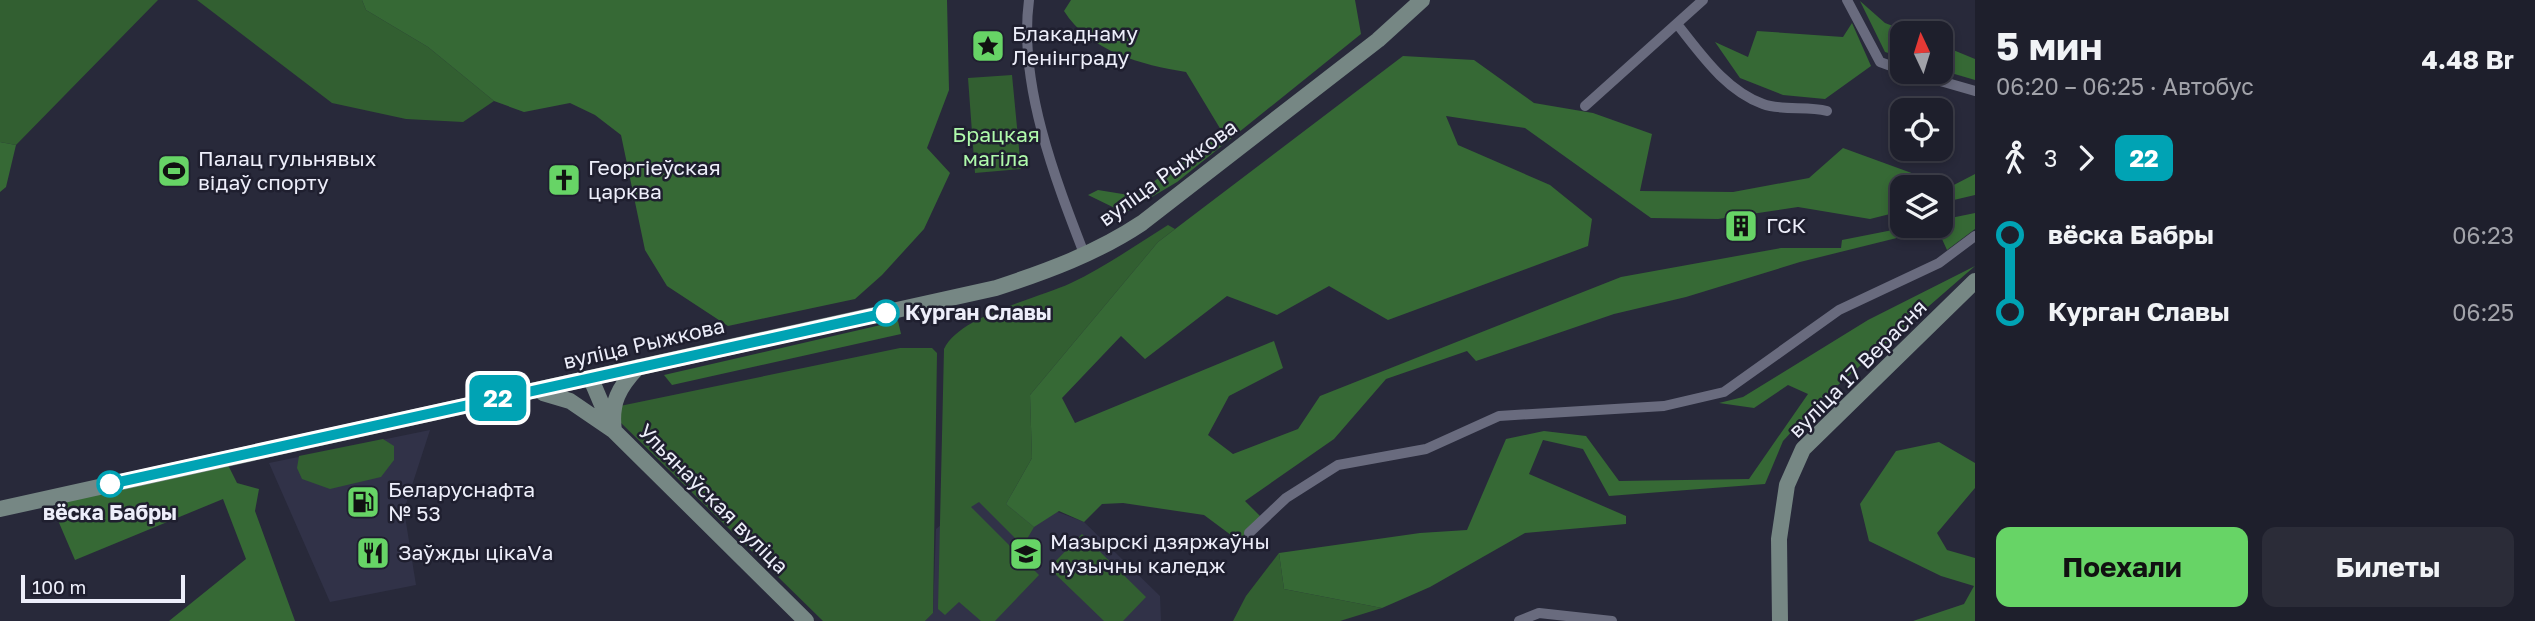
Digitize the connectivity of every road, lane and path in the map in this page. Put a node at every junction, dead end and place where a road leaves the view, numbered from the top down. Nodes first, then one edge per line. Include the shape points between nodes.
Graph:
1 (1029, 0) edge
2 (1422, 0) edge
3 (1703, 0) edge
4 (1847, 0) edge
5 (1676, 24) junction
6 (1890, 65) edge
7 (1951, 84) edge
8 (1975, 91) edge
9 (1585, 106) dead end
10 (1827, 111) dead end
11 (1975, 236) edge
12 (1085, 256) junction
13 (1975, 281) edge
14 (638, 367) junction
15 (591, 379) junction
16 (534, 392) junction
17 (585, 411) junction
18 (614, 431) junction
19 (0, 509) edge
20 (1249, 533) dead end
21 (805, 621) edge
22 (1519, 621) edge
23 (1612, 621) edge
24 (1780, 621) edge

1 - 12 street via 1026,24 1048,156
2 - 12 main road, вуліца Рыжкова via 1378,40 1142,223
3 - 5 street
4 - 6 street via 1880,62
5 - 9 street
5 - 10 street via 1723,81 1764,105
7 - 8 street
11 - 20 street, вуліца 17 Верасня via 1939,263 1839,310 1724,392 1664,406 1499,416 1426,449 1338,465 1286,498
12 - 14 main road, вуліца Рыжкова via 996,288
13 - 24 main road, вуліца 17 Верасня via 1803,449 1787,485 1779,539
14 - 15 main road, вуліца Рыжкова
14 - 18 main road via 618,391 613,405
15 - 16 main road, вуліца Рыжкова
15 - 17 main road via 583,387
15 - 18 main road
16 - 17 main road, Ульянаўская вуліца via 561,396
16 - 19 main road, вуліца Рыжкова
17 - 18 main road, Ульянаўская вуліца
18 - 21 main road, Ульянаўская вуліца
22 - 23 street via 1539,613

